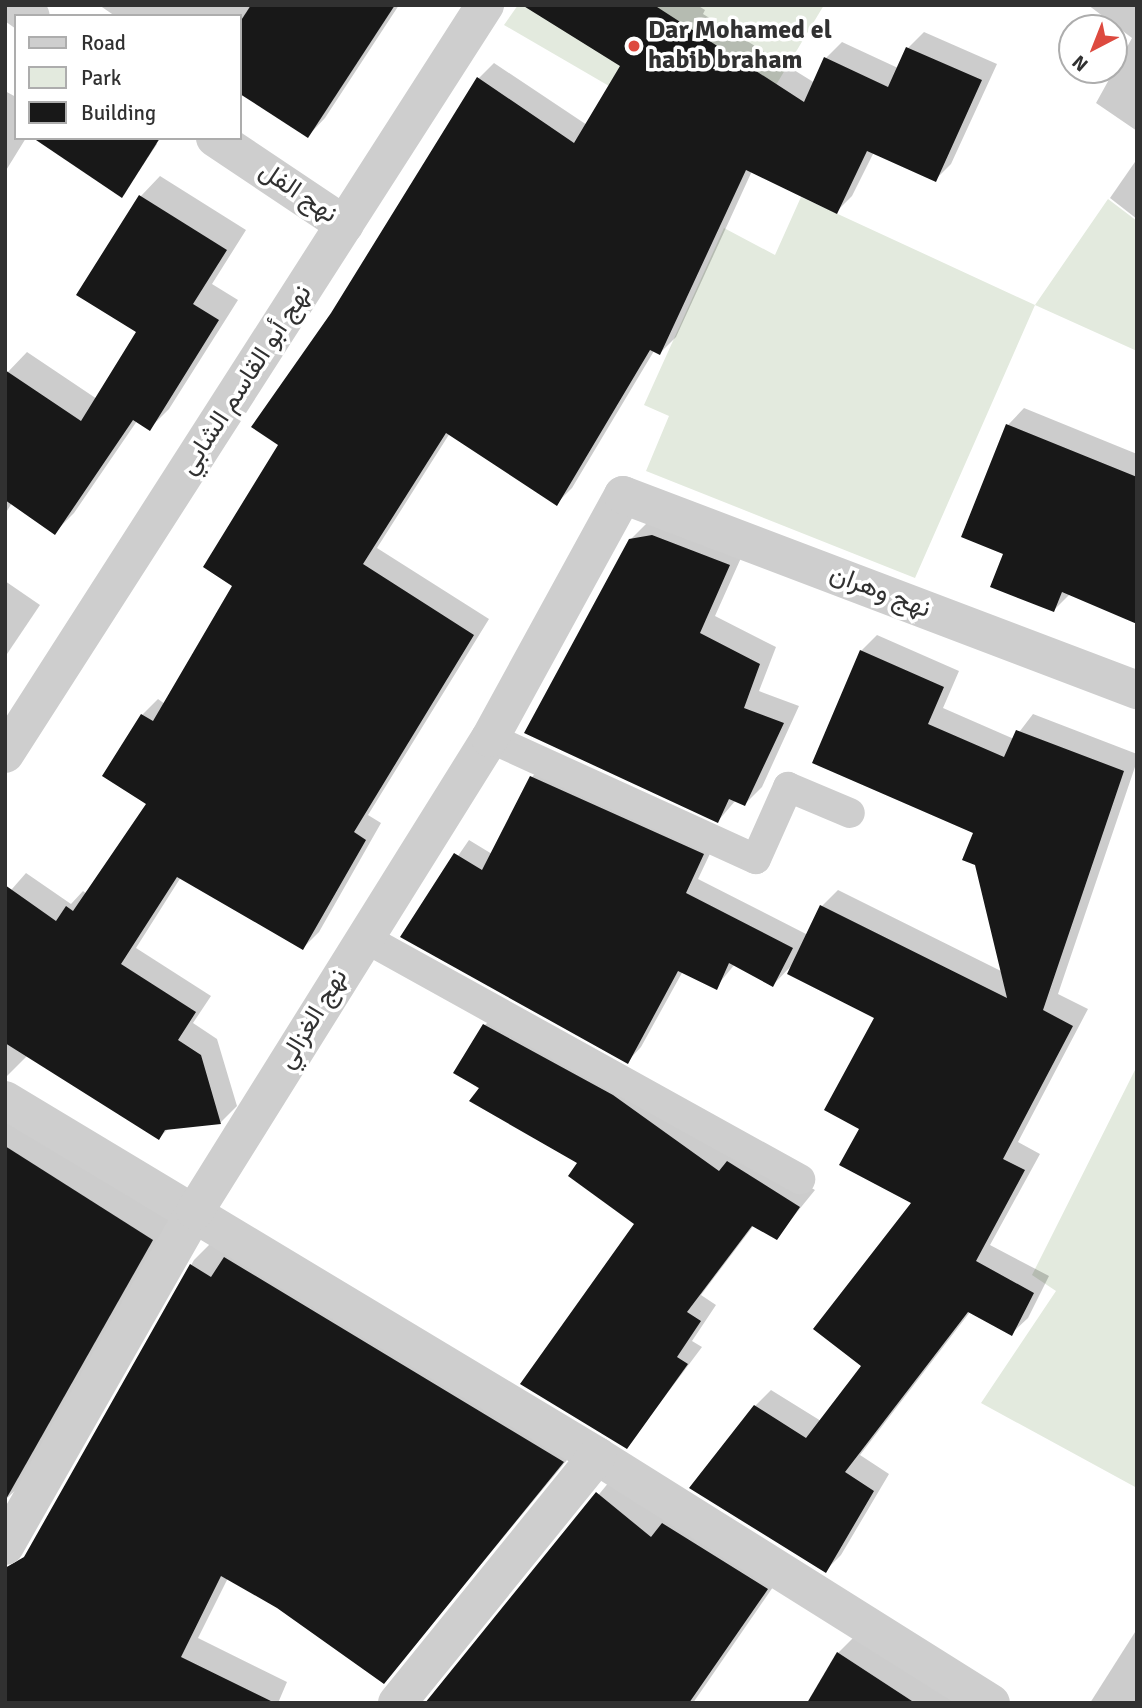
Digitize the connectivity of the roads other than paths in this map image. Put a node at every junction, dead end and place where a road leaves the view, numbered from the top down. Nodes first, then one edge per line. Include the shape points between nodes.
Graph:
1 (485, 5) edge
2 (218, 140) edge
3 (345, 225) junction
4 (623, 495) joint
5 (1137, 690) edge
6 (490, 738) junction
7 (5, 754) edge
8 (850, 813) dead end
9 (363, 937) junction
10 (5, 1100) edge
11 (800, 1179) dead end
12 (195, 1211) junction
13 (597, 1456) junction
14 (5, 1546) edge
15 (397, 1703) edge
16 (990, 1703) edge

1 - 3 street, نهج أبو القاسم الشابي
2 - 3 street, نهج الفل
3 - 7 street, نهج أبو القاسم الشابي
4 - 5 street, نهج وهران
4 - 6 street, نهج الغزالي
6 - 8 lane via 756,859 789,787
6 - 9 street, نهج الغزالي
9 - 11 lane
9 - 12 street, نهج الغزالي
10 - 12 street
12 - 13 street
12 - 14 street, نهج الغزالي
13 - 15 street
13 - 16 street

